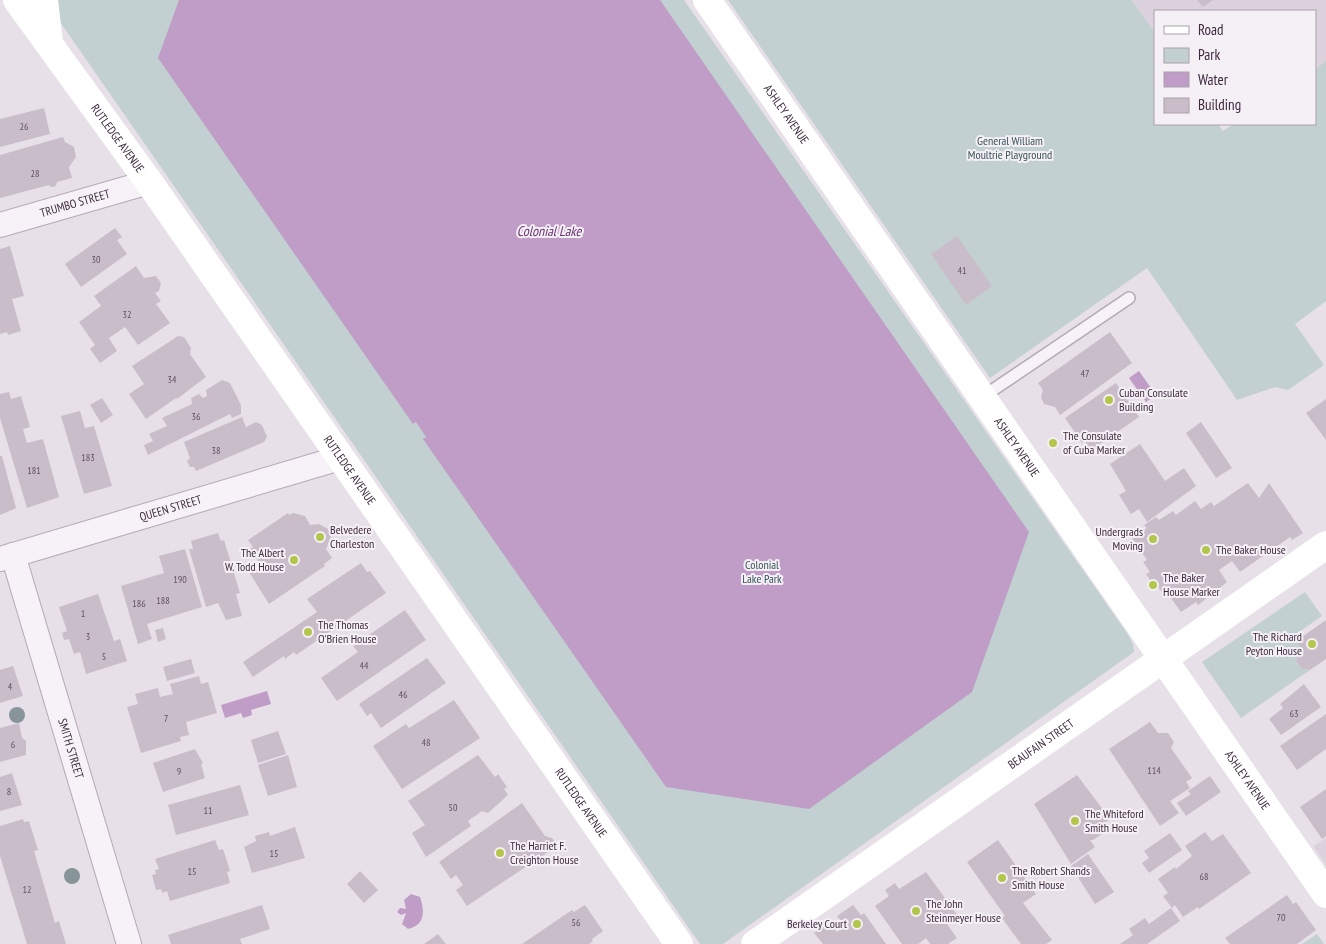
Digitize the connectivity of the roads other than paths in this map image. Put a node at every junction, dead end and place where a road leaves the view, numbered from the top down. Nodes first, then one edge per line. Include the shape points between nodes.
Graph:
1 (17, 0) edge
2 (44, 0) edge
3 (707, 0) edge
4 (49, 44) junction
5 (149, 182) junction
6 (0, 225) edge
7 (1129, 298) dead end
8 (982, 398) junction
9 (340, 458) junction
10 (1326, 545) edge
11 (6, 557) edge
12 (1161, 659) junction
13 (1326, 894) edge
14 (129, 944) edge
15 (679, 944) edge
16 (755, 944) edge

1 - 4 street, RUTLEDGE AVENUE
2 - 4 street
3 - 8 street, ASHLEY AVENUE
4 - 5 street, RUTLEDGE AVENUE
5 - 6 street, TRUMBO STREET
5 - 9 street, RUTLEDGE AVENUE
7 - 8 lane
8 - 12 street, ASHLEY AVENUE
9 - 11 street, QUEEN STREET
9 - 15 street, RUTLEDGE AVENUE
10 - 12 street, BEAUFAIN STREET
11 - 14 street, SMITH STREET
12 - 13 street, ASHLEY AVENUE
12 - 16 street, BEAUFAIN STREET

